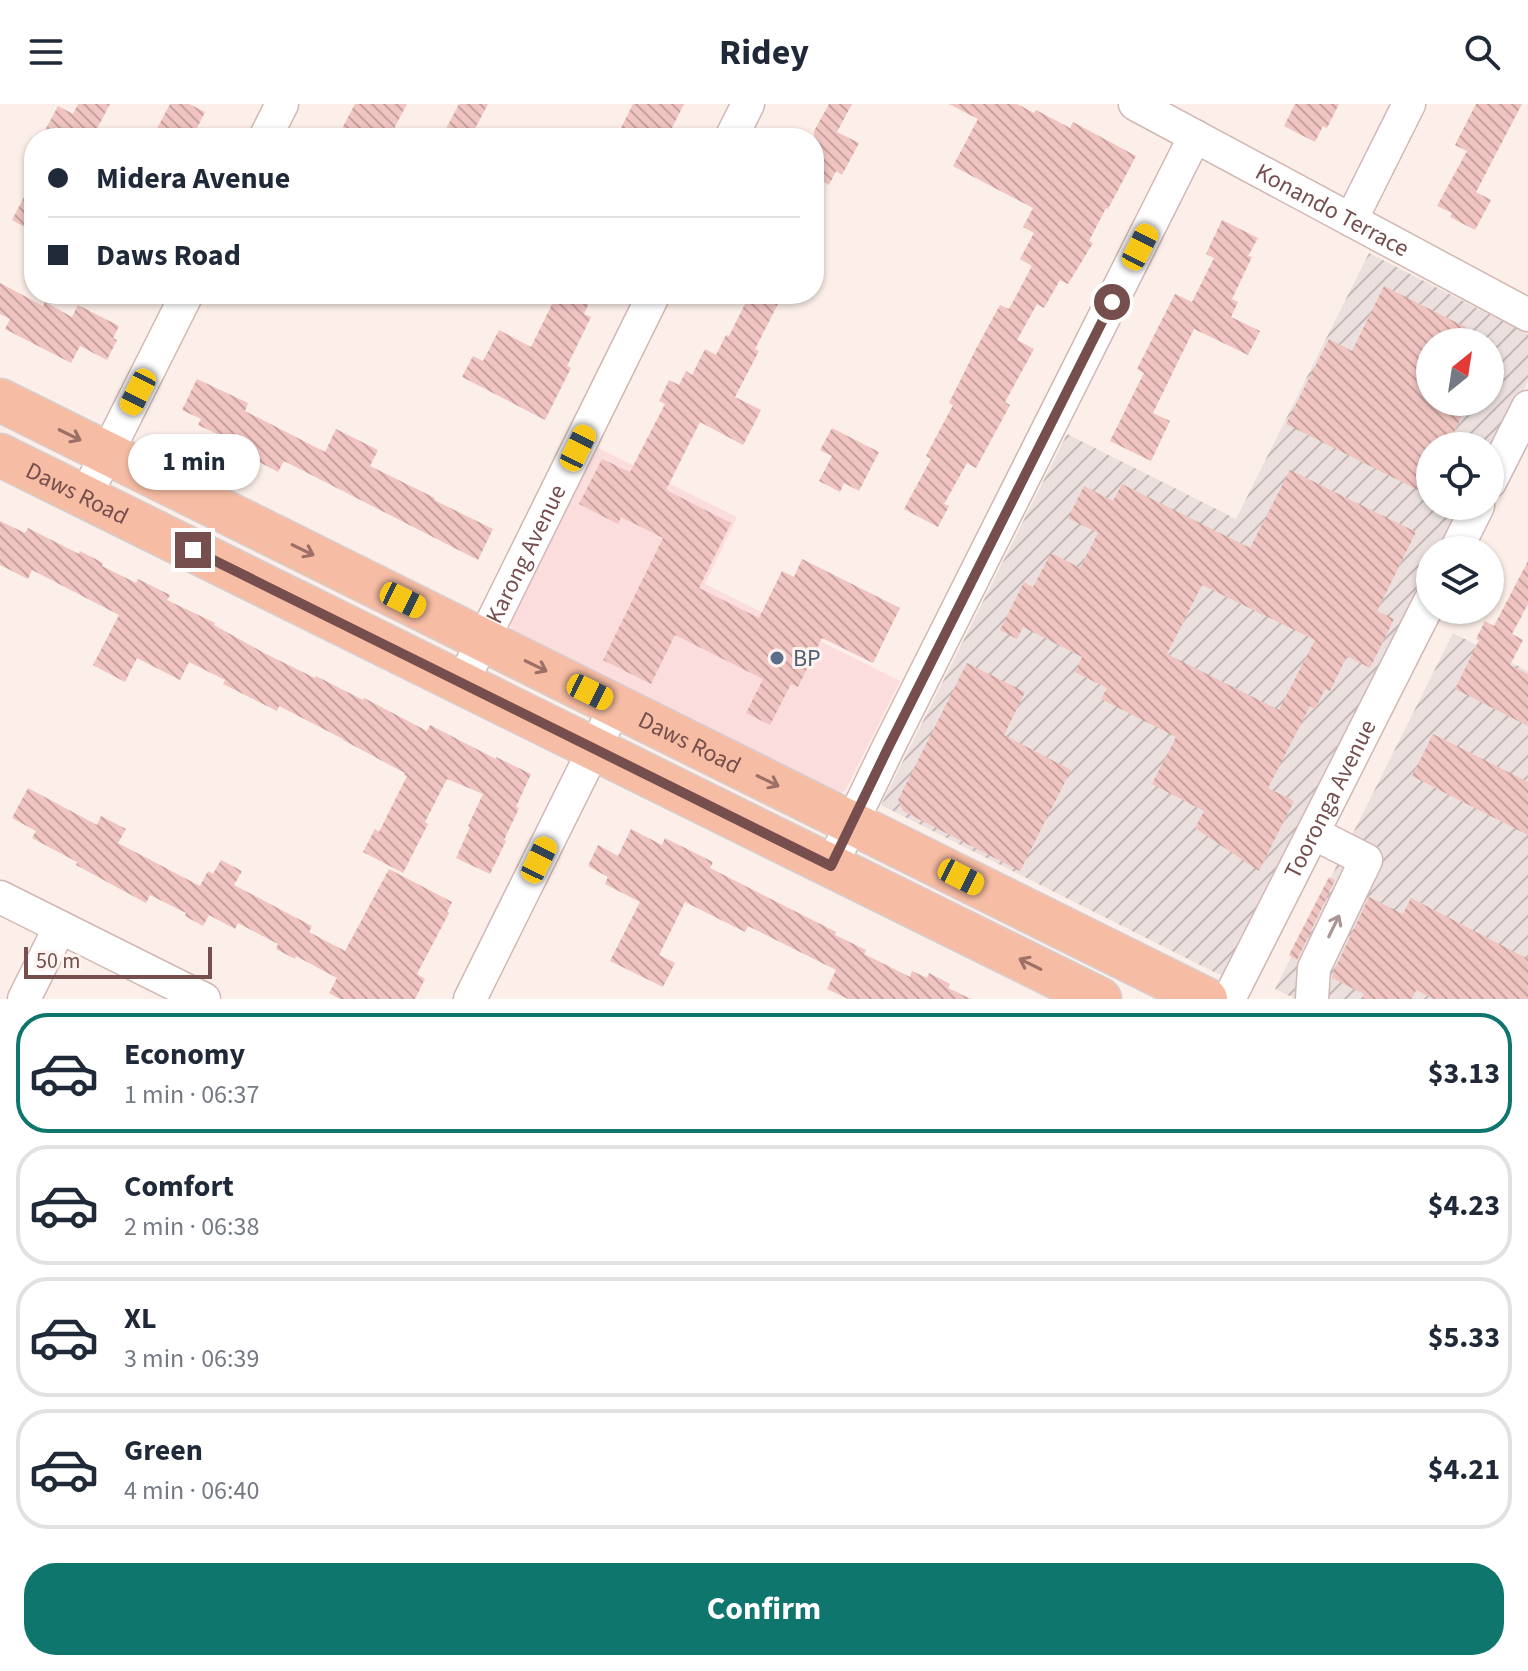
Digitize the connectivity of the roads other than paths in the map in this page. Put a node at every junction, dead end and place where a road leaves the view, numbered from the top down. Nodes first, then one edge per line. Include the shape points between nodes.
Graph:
1 (282, 104) edge
2 (748, 104) edge
3 (1135, 104) edge
4 (1409, 104) edge
5 (270, 128) edge
6 (736, 128) edge
7 (1195, 136) junction
8 (1351, 220) junction
9 (182, 304) edge
10 (649, 304) edge
11 (1528, 315) edge
12 (0, 400) edge
13 (1528, 407) edge
14 (107, 453) junction
15 (1504, 454) edge
16 (0, 455) edge
17 (85, 497) junction
18 (1418, 624) edge
19 (483, 640) junction
20 (462, 683) junction
21 (616, 705) junction
22 (594, 749) junction
23 (852, 823) junction
24 (1313, 833) junction
25 (831, 866) junction
26 (0, 897) edge
27 (60, 927) junction
28 (24, 999) edge
29 (204, 999) edge
30 (470, 999) edge
31 (1100, 999) edge
32 (1206, 999) edge
33 (1229, 999) edge
34 (1312, 999) edge

1 - 5 street
2 - 6 street
3 - 7 street, Konando Terrace
4 - 8 street
7 - 8 street, Konando Terrace
7 - 23 street
8 - 11 street, Konando Terrace
9 - 14 street
10 - 19 street, Karong Avenue
12 -> 14 main road, Daws Road
13 - 15 street
14 - 17 street
14 -> 19 main road, Daws Road
16 - 17 main road, Daws Road
17 - 20 main road, Daws Road
18 - 24 street, Tooronga Avenue
19 - 20 street, Karong Avenue
19 -> 21 main road, Daws Road
20 - 22 main road, Daws Road
21 - 22 street
21 -> 23 main road, Daws Road
22 - 25 main road, Daws Road
22 - 30 street
23 - 25 street
23 - 32 main road, Daws Road
24 - 33 street, Tooronga Avenue
34 -> 24 street via 1314,968 1366,860
31 -> 25 main road, Daws Road
26 - 27 street
27 - 28 street
27 - 29 street

